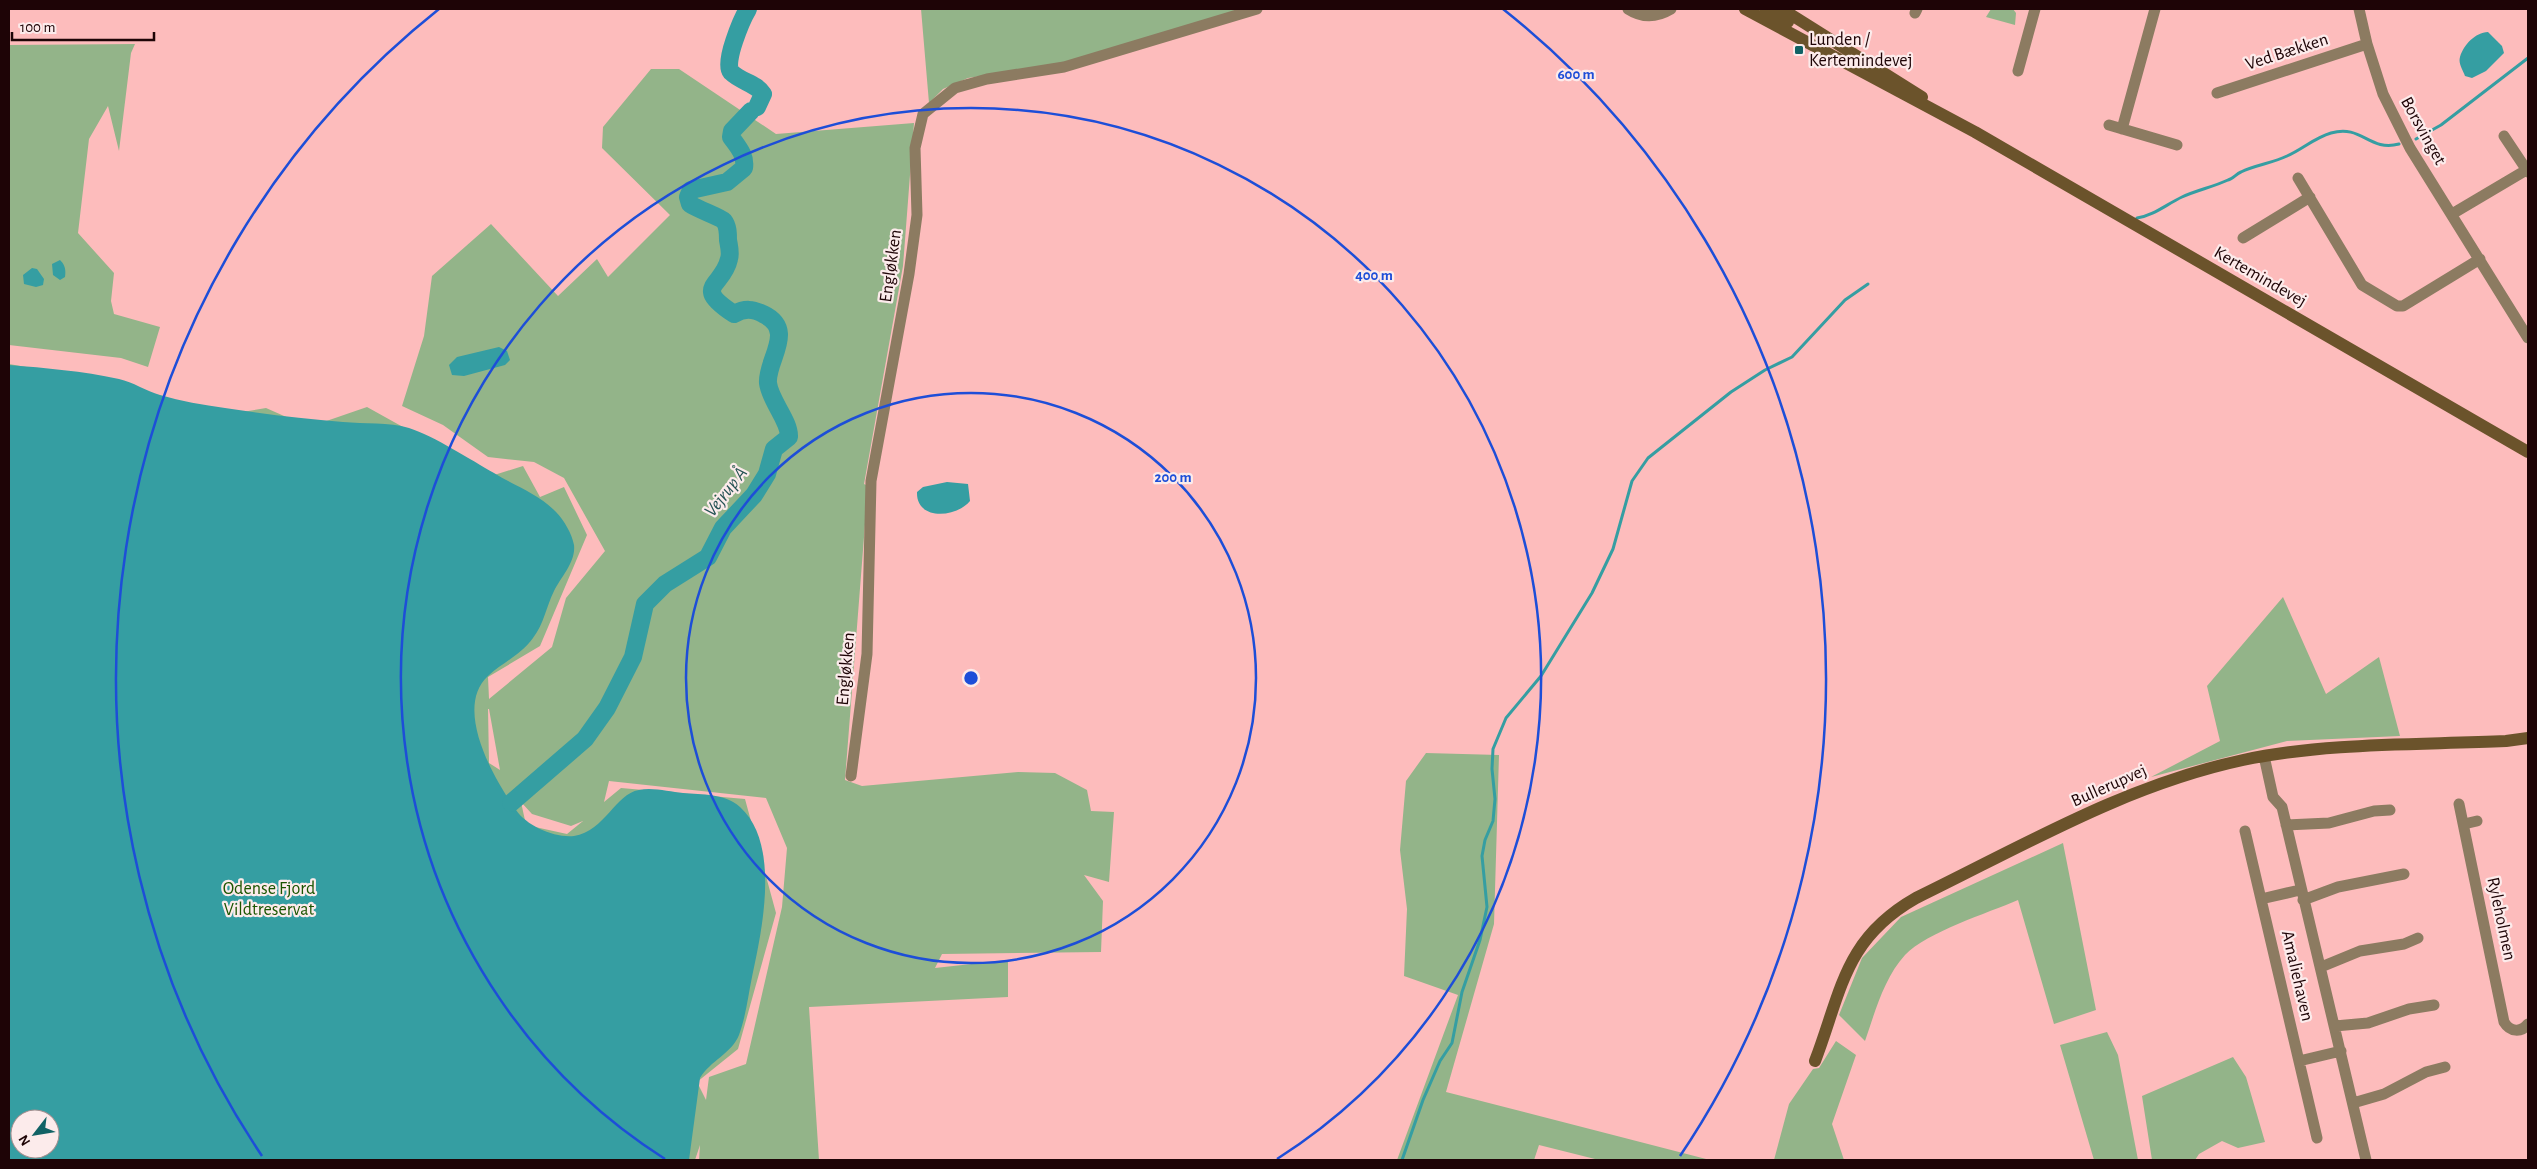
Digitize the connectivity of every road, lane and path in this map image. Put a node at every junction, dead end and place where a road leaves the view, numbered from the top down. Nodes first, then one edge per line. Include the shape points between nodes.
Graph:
1 (1257, 9) edge
2 (1628, 9) edge
3 (1671, 9) edge
4 (1745, 9) edge
5 (1766, 9) edge
6 (1782, 9) edge
7 (2035, 9) edge
8 (2156, 9) edge
9 (2359, 9) edge
10 (2367, 44) junction
11 (1866, 62) junction
12 (2018, 71) dead end
13 (2217, 93) dead end
14 (2109, 126) dead end
15 (2122, 129) junction
16 (1975, 132) junction
17 (2504, 136) dead end
18 (2177, 145) dead end
19 (2528, 170) edge
20 (2298, 178) dead end
21 (2310, 197) junction
22 (2452, 214) junction
23 (2243, 238) dead end
24 (2480, 259) junction
25 (2528, 338) edge
26 (2528, 452) edge
27 (2528, 738) edge
28 (2264, 756) junction
29 (851, 776) dead end
30 (2459, 804) dead end
31 (2390, 810) dead end
32 (2477, 821) dead end
33 (2464, 824) junction
34 (2286, 825) junction
35 (2245, 831) dead end
36 (2404, 874) dead end
37 (2302, 895) junction
38 (2261, 898) junction
39 (2418, 938) dead end
40 (2321, 967) junction
41 (2434, 1006) dead end
42 (2528, 1024) edge
43 (2335, 1026) junction
44 (2341, 1051) junction
45 (1815, 1061) dead end
46 (2299, 1061) junction
47 (2445, 1067) dead end
48 (2353, 1103) junction
49 (2317, 1138) dead end
50 (2366, 1160) edge

1 - 29 street, Engløkken via 1064,67 987,79 955,88 923,114 915,148 917,215 909,274 871,481 867,654
2 - 3 street via 1642,16
4 - 16 main road, Kertemindevej
5 - 11 main road
6 - 11 main road, Kertemindevej
7 - 12 street
8 - 15 street
9 - 10 street, Borsvinget
10 - 13 street, Ved Bækken
10 - 22 street, Borsvinget via 2387,102 2410,148
11 - 16 main road, Kertemindevej
14 - 15 street
15 - 18 street
16 - 26 main road, Kertemindevej
17 - 19 street
19 - 22 street
20 - 21 street
21 - 23 street
21 - 24 street via 2362,285 2397,306
22 - 24 street, Borsvinget
24 - 25 street, Borsvinget
27 - 28 main road, Bullerupvej via 2506,742 2319,749
28 - 34 street, Amaliehaven via 2273,797 2282,807
28 - 45 main road, Bullerupvej via 2208,768 2125,796 1900,907 1873,930 1851,960
30 - 33 street, Ryleholmen
31 - 34 street via 2329,822
32 - 33 street
33 - 42 street, Ryleholmen via 2504,1022 2516,1031
34 - 37 street, Amaliehaven
35 - 38 street, Amaliehaven
36 - 37 street
37 - 38 street
37 - 40 street, Amaliehaven
38 - 46 street, Amaliehaven
39 - 40 street, Amaliehaven via 2404,944 2360,951
40 - 43 street, Amaliehaven
41 - 43 street, Amaliehaven via 2409,1009 2368,1023
43 - 44 street, Amaliehaven
44 - 46 street
44 - 48 street, Amaliehaven
46 - 49 street, Amaliehaven
47 - 48 street via 2426,1072 2384,1094
48 - 50 street, Amaliehaven

